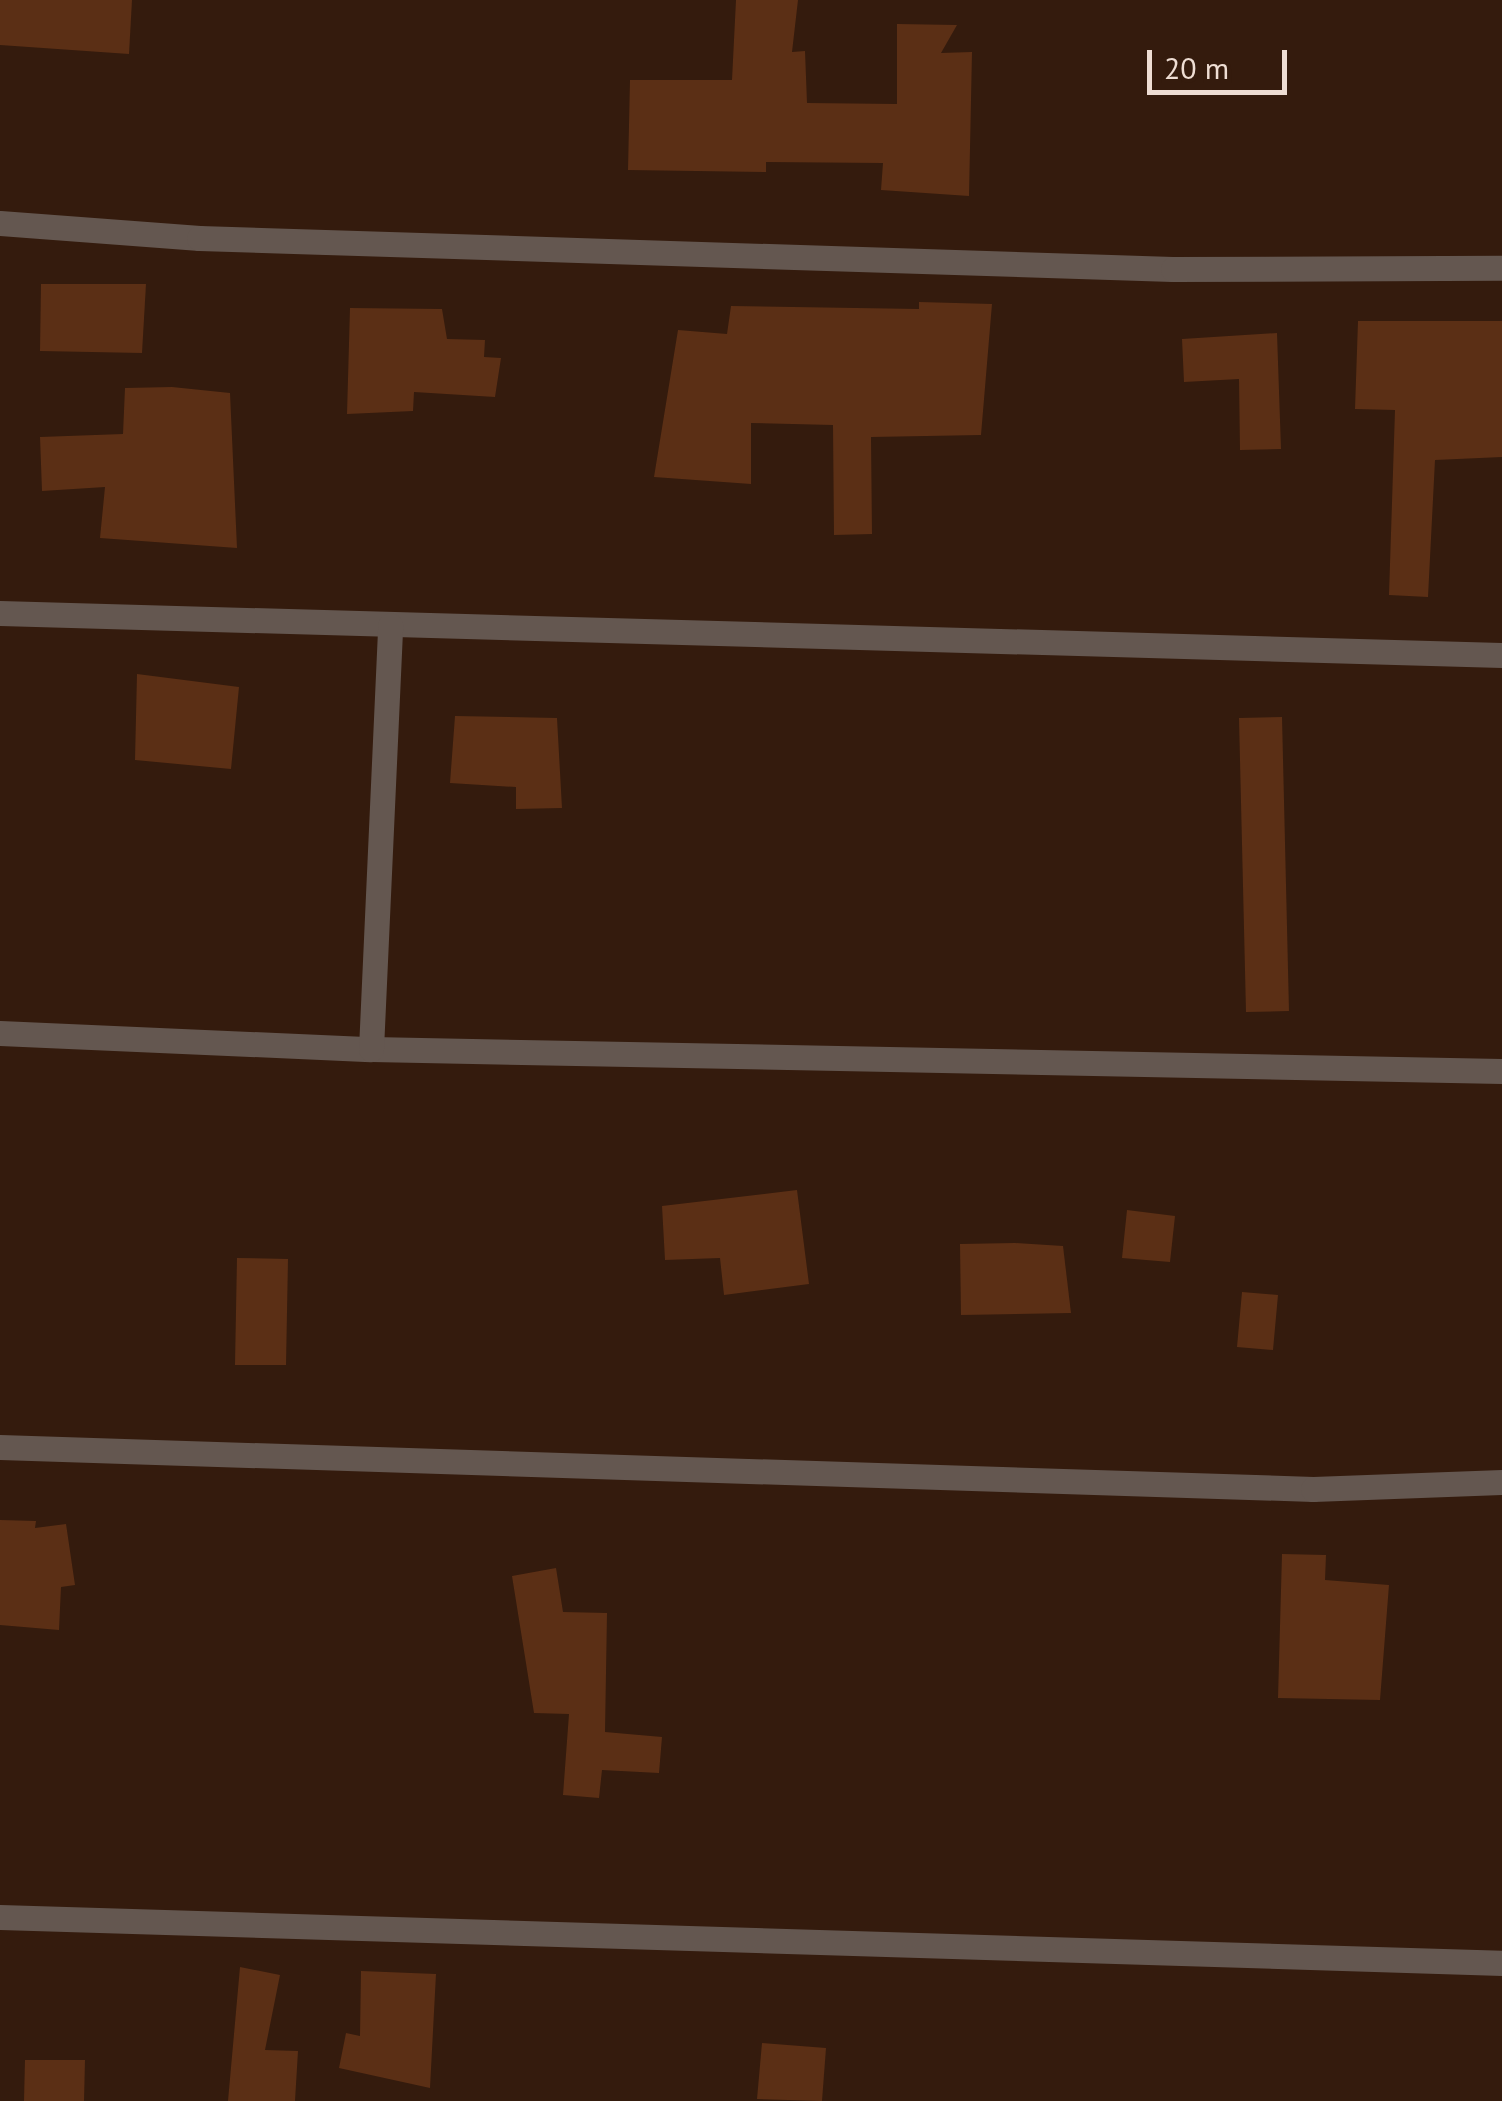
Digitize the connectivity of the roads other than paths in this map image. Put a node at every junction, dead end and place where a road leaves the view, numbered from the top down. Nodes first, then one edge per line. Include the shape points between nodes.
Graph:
1 (0, 223) edge
2 (1502, 268) edge
3 (0, 613) edge
4 (390, 625) junction
5 (1502, 656) edge
6 (0, 1033) edge
7 (371, 1049) junction
8 (1502, 1071) edge
9 (0, 1448) edge
10 (1502, 1482) edge
11 (0, 1917) edge
12 (1502, 1963) edge

1 - 2 street via 199,238 1173,269
3 - 4 street
4 - 5 street
4 - 7 street
6 - 7 street
7 - 8 street
9 - 10 street via 1314,1489
11 - 12 street

